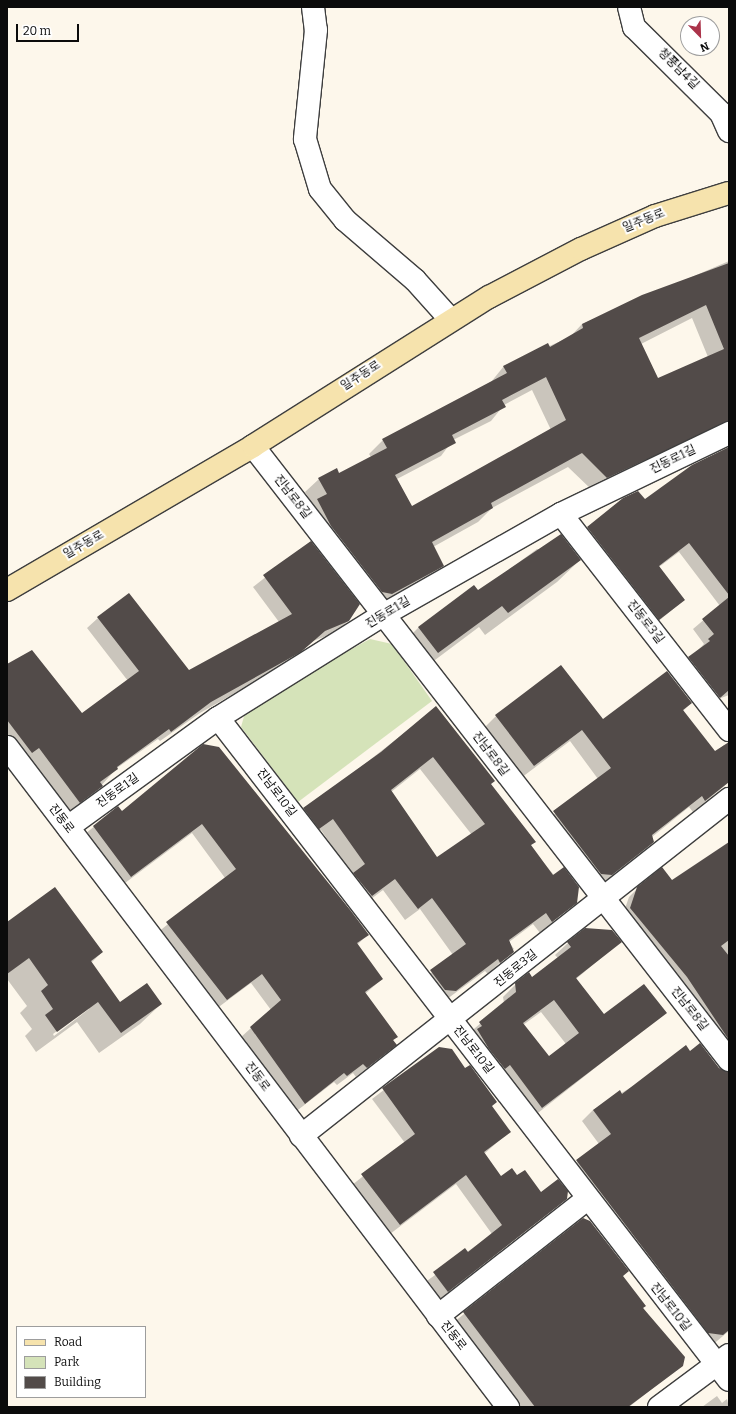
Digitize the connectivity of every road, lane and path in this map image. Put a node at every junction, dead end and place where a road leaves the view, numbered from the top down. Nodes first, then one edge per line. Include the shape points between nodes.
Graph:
1 (313, 7) edge
2 (628, 7) edge
3 (729, 131) edge
4 (729, 193) edge
5 (450, 319) junction
6 (729, 432) edge
7 (253, 446) junction
8 (561, 514) junction
9 (7, 590) edge
10 (383, 615) junction
11 (218, 718) junction
12 (729, 730) edge
13 (7, 747) edge
14 (729, 799) edge
15 (68, 828) junction
16 (602, 900) junction
17 (451, 1021) junction
18 (729, 1060) edge
19 (301, 1136) junction
20 (587, 1199) junction
21 (438, 1316) junction
22 (724, 1367) edge
23 (508, 1407) edge
24 (659, 1407) edge

1 - 5 street via 316,30 306,139 320,189 345,220 415,280
2 - 3 street, 청풍남4길 via 634,27 721,113
4 - 5 main road, 일주동로 via 655,216 581,249
5 - 7 main road, 일주동로
6 - 8 street, 진동로1길
7 - 9 main road, 일주동로
7 - 10 street, 진남로8길
8 - 10 street, 진동로1길
8 - 12 street, 진동로3길
10 - 11 street, 진동로1길
10 - 16 street, 진남로8길
11 - 15 street, 진동로1길
11 - 17 street, 진남로10길
13 - 15 street, 진동로
14 - 16 street, 진동로3길
15 - 19 street, 진동로
16 - 17 street, 진동로3길
16 - 18 street, 진남로8길
17 - 19 street, 진동로3길
17 - 20 street, 진남로10길
19 - 21 street, 진동로
20 - 21 street
20 - 22 street, 진남로10길
21 - 23 street, 진동로
22 - 24 street

